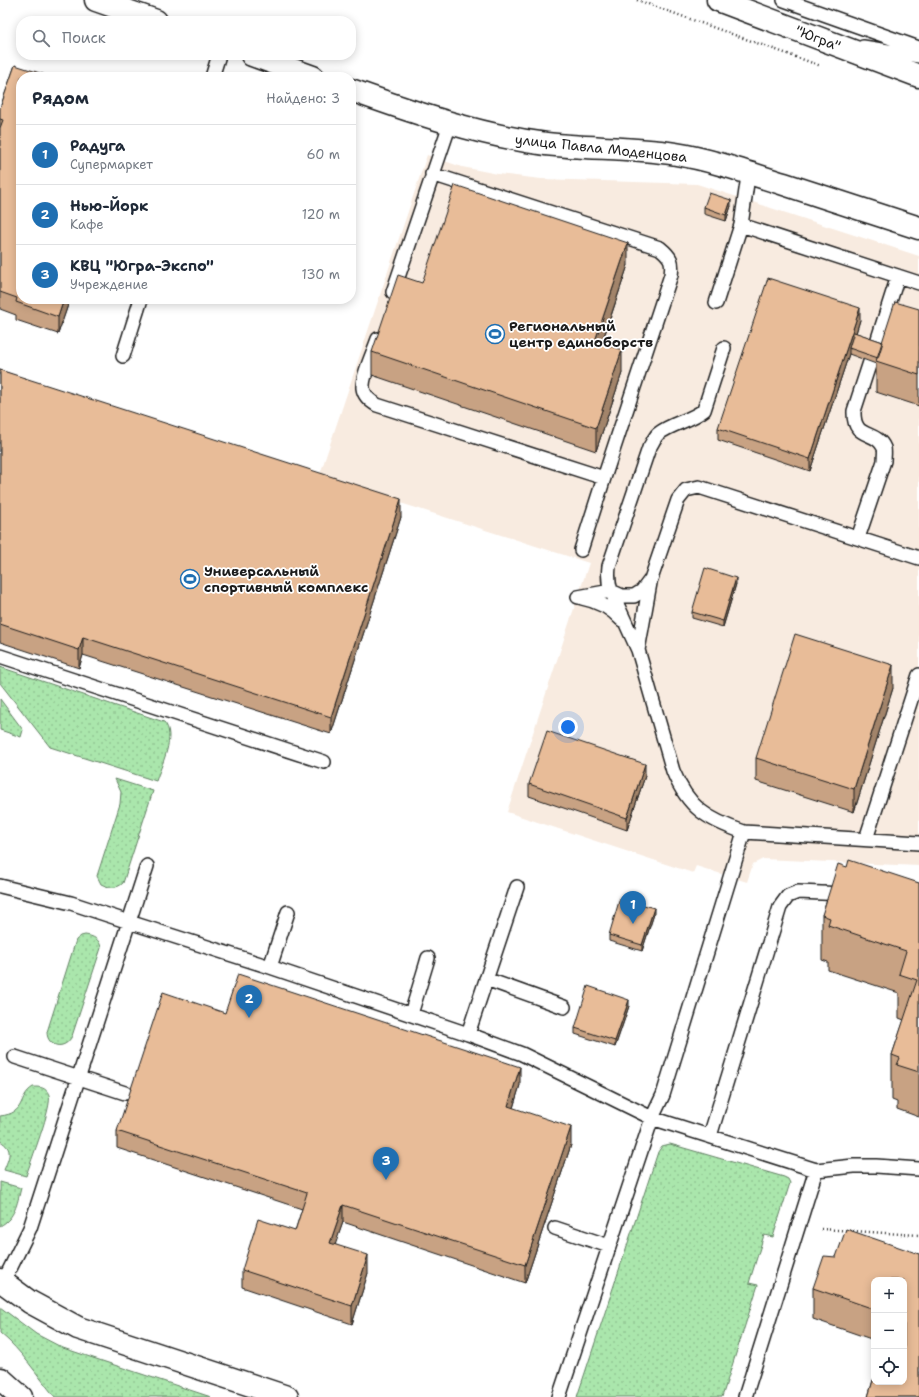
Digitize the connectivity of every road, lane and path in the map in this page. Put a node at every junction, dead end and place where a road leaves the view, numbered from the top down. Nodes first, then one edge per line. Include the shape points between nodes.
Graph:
1 (96, 0) edge
2 (637, 0) edge
3 (718, 0) edge
4 (784, 0) edge
5 (142, 16) edge
6 (828, 42) junction
7 (919, 48) edge
8 (919, 56) edge
9 (217, 60) edge
10 (266, 60) edge
11 (822, 67) dead end
12 (214, 72) edge
13 (299, 72) edge
14 (919, 76) edge
15 (356, 92) edge
16 (450, 124) junction
17 (747, 172) junction
18 (432, 174) junction
19 (741, 225) junction
20 (919, 228) edge
21 (898, 276) junction
22 (919, 283) edge
23 (716, 303) dead end
24 (139, 304) edge
25 (389, 306) edge
26 (381, 328) edge
27 (876, 345) edge
28 (724, 348) dead end
29 (123, 356) dead end
30 (870, 362) edge
31 (604, 478) junction
32 (858, 538) junction
33 (580, 550) dead end
34 (919, 558) edge
35 (651, 580) junction
36 (611, 591) junction
37 (627, 628) junction
38 (638, 650) junction
39 (0, 656) edge
40 (919, 676) edge
41 (324, 762) dead end
42 (744, 832) junction
43 (866, 839) junction
44 (919, 843) edge
45 (147, 866) dead end
46 (0, 886) edge
47 (517, 887) dead end
48 (859, 894) edge
49 (288, 912) dead end
50 (129, 922) junction
51 (428, 958) dead end
52 (270, 967) junction
53 (486, 979) junction
54 (564, 1007) dead end
55 (411, 1014) junction
56 (468, 1034) junction
57 (15, 1057) dead end
58 (78, 1078) junction
59 (125, 1093) dead end
60 (652, 1118) junction
61 (710, 1136) junction
62 (919, 1169) edge
63 (816, 1170) junction
64 (555, 1228) dead end
65 (821, 1229) dead end
66 (919, 1235) edge
67 (609, 1246) junction
68 (2, 1282) edge
69 (0, 1379) edge
70 (14, 1397) edge
71 (21, 1397) edge
72 (288, 1397) edge
73 (559, 1397) edge
74 (745, 1397) edge

1 - 5 main road
2 - 11 path
3 - 6 main road, "Югра"
4 - 7 lane
6 - 8 lane
6 - 14 main road, "Югра"
9 - 12 lane
10 - 13 main road
15 - 16 main road, улица Павла Моденцова
16 - 17 main road, улица Павла Моденцова via 498,136 547,144 676,154
16 - 18 lane
17 - 19 lane
17 - 20 main road, улица Павла Моденцова
18 - 25 lane
18 - 31 lane via 660,248 669,255 671,275
19 - 21 lane
19 - 23 lane
21 - 22 lane
21 - 27 lane
24 - 29 lane
26 - 31 lane via 364,380 363,389 369,401
28 - 36 lane via 704,410 696,417 657,435 649,448 609,566 608,584
30 - 32 lane via 854,411 854,419 856,427 881,443 885,449 884,461
31 - 33 lane
32 - 34 lane
32 - 35 lane via 699,486 686,490 678,500
35 - 36 lane via 634,596 622,596
35 - 38 lane
36 - 37 lane
36 - 37 lane via 578,597 605,606
37 - 38 lane
38 - 42 lane via 672,771 679,787 698,809 711,819
39 - 41 lane
40 - 43 lane
42 - 43 lane
42 - 60 lane via 663,1095
43 - 44 lane
45 - 50 lane
46 - 50 lane via 71,903
47 - 53 lane
48 - 61 lane via 798,892 788,896 780,907
49 - 52 lane
50 - 52 lane
50 - 58 lane
51 - 55 lane
52 - 55 lane
53 - 54 lane
53 - 56 lane
55 - 56 lane
56 - 60 lane via 522,1054
57 - 58 lane
58 - 59 lane
58 - 68 lane via 30,1228
60 - 61 lane
60 - 67 lane
61 - 63 lane
62 - 63 lane via 854,1166
63 - 74 lane
64 - 67 lane
65 - 66 path
67 - 73 lane
68 - 72 main road via 51,1315 78,1328
69 - 70 main road
69 - 71 main road

